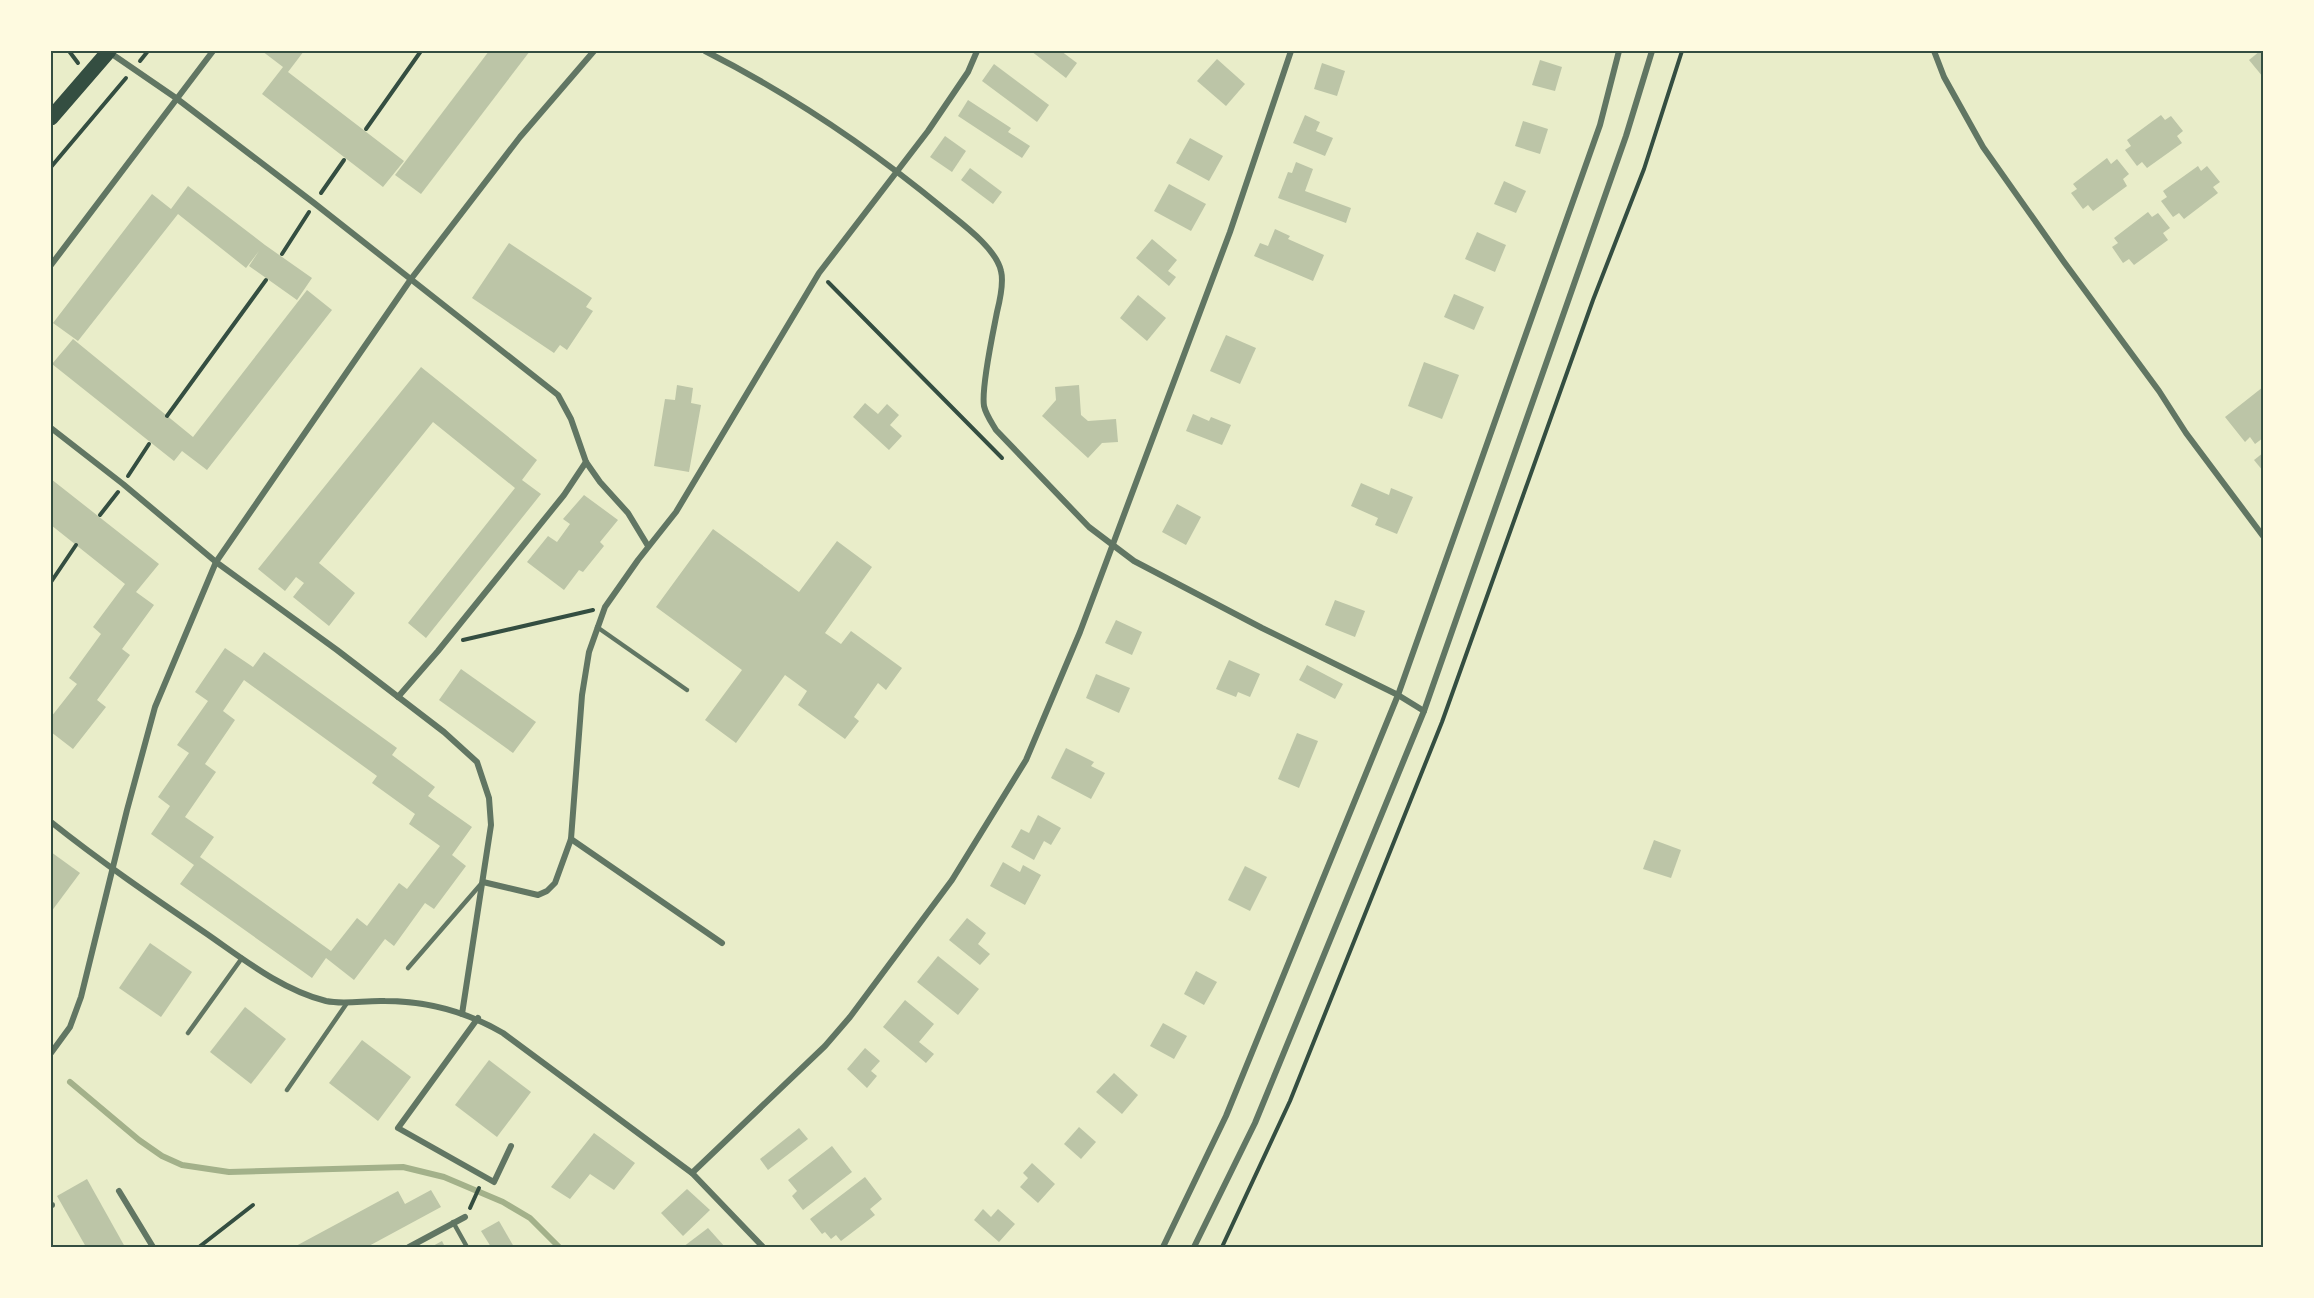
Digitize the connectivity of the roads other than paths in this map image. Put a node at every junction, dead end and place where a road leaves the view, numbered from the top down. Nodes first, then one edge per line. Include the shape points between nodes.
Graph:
1 (108, 51) edge
2 (213, 51) edge
3 (594, 51) edge
4 (705, 51) edge
5 (977, 51) edge
6 (1291, 51) edge
7 (1619, 51) edge
8 (1652, 51) edge
9 (1935, 51) edge
10 (176, 98) junction
11 (51, 118) edge
12 (897, 171) junction
13 (51, 265) edge
14 (411, 279) junction
15 (51, 428) edge
16 (586, 462) junction
17 (2263, 536) edge
18 (1112, 543) junction
19 (648, 546) junction
20 (216, 562) junction
21 (597, 627) junction
22 (687, 690) dead end
23 (1398, 695) junction
24 (398, 697) junction
25 (1424, 711) junction
26 (51, 822) edge
27 (571, 839) junction
28 (114, 869) junction
29 (483, 882) junction
30 (722, 943) dead end
31 (242, 958) junction
32 (408, 968) dead end
33 (346, 1003) junction
34 (462, 1014) junction
35 (478, 1018) junction
36 (188, 1033) dead end
37 (51, 1053) edge
38 (287, 1090) dead end
39 (512, 1146) dead end
40 (692, 1173) junction
41 (119, 1191) dead end
42 (465, 1217) dead end
43 (453, 1222) junction
44 (153, 1247) edge
45 (409, 1247) edge
46 (467, 1247) edge
47 (763, 1247) edge
48 (1163, 1247) edge
49 (1194, 1247) edge

1 - 10 street
1 - 11 main road
2 - 10 street
3 - 14 street via 520,136
4 - 12 street via 776,90
5 - 12 street via 961,81
6 - 18 street via 1230,232
7 - 23 street via 1600,125
8 - 25 street via 1626,136
9 - 17 street via 1944,77 1983,147
10 - 13 street
10 - 14 street
12 - 18 street via 962,223 993,253 1002,272 984,405 989,419 1089,527
12 - 19 street via 819,273 676,512
14 - 16 street via 558,395
14 - 20 street
15 - 20 street
16 - 19 street via 628,513
16 - 24 street via 564,495
18 - 23 street via 1134,561
18 - 40 street via 1080,632 1026,760 952,880 825,1046
19 - 21 street via 605,608
20 - 24 street
20 - 28 street via 155,708
21 - 22 lane
21 - 27 street via 582,695
23 - 25 street
23 - 48 street via 1226,1116
24 - 29 street via 477,762 491,808
25 - 49 street via 1255,1123
26 - 28 street
27 - 29 street via 555,883 547,891 538,895
27 - 30 street
28 - 31 street
28 - 37 street via 81,997 70,1027
29 - 32 lane
29 - 34 street
31 - 33 street via 299,991
31 - 36 lane
33 - 34 street via 407,1001 437,1005
33 - 38 lane
34 - 35 street
35 - 39 street via 398,1128 494,1182
35 - 40 street
40 - 47 street
41 - 44 street
42 - 43 street
43 - 45 street
43 - 46 lane

